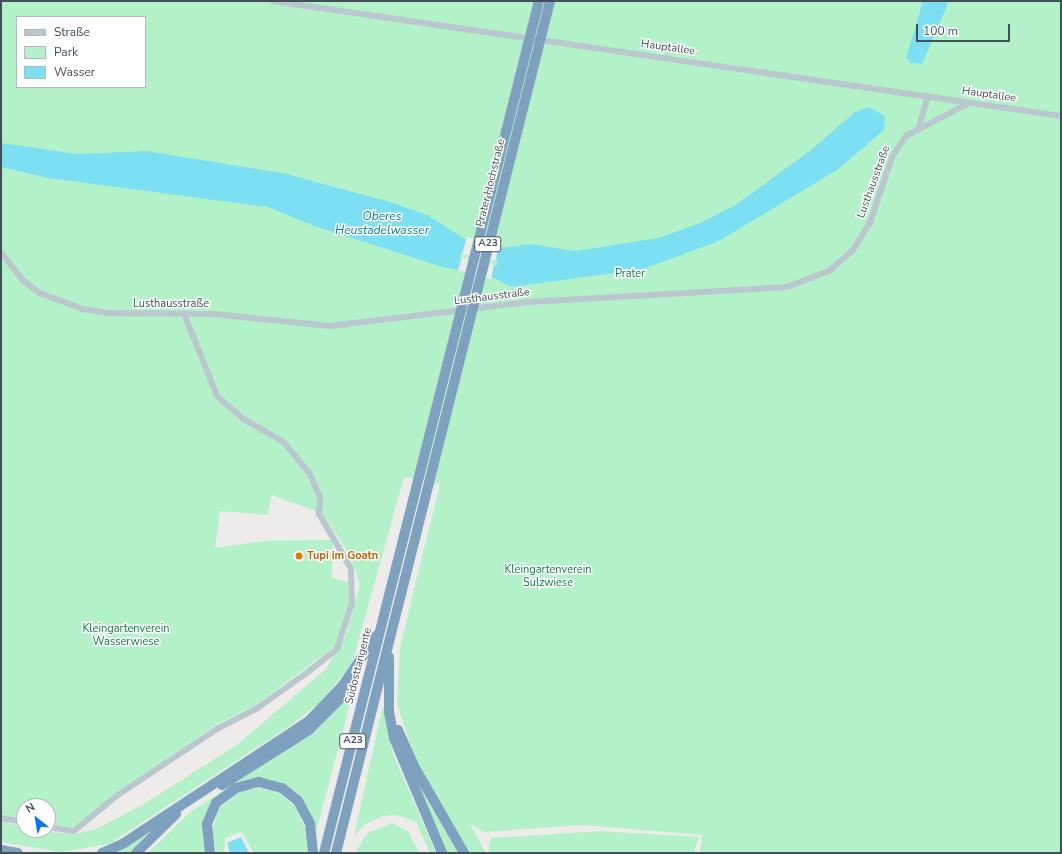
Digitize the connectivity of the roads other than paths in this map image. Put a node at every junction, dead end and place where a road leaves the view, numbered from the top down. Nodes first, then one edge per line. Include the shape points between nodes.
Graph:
1 (273, 1) edge
2 (539, 1) edge
3 (550, 1) edge
4 (928, 96) junction
5 (969, 103) junction
6 (1061, 116) edge
7 (919, 127) junction
8 (1, 252) edge
9 (184, 314) junction
10 (415, 484) joint
11 (426, 487) joint
12 (380, 630) junction
13 (389, 641) junction
14 (390, 701) junction
15 (1, 818) edge
16 (16, 821) edge
17 (56, 828) edge
18 (1, 850) edge
19 (18, 853) edge
20 (102, 853) edge
21 (136, 853) edge
22 (210, 853) edge
23 (313, 853) edge
24 (324, 853) edge
25 (336, 853) edge
26 (442, 853) edge
27 (464, 853) edge

1 - 4 street, Hauptallee
2 - 10 highway, Prater Hochstraße / A23
3 - 11 highway, Prater Hochstraße / A23
4 - 5 street, Hauptallee
4 - 7 street
5 - 6 street, Hauptallee
5 - 7 street, Lusthausstraße
7 - 9 street, Lusthausstraße via 897,146 870,223 853,250 829,271 787,287 529,302 330,326 242,316
8 - 9 street, Lusthausstraße via 24,281 64,304 109,313
9 - 17 street via 218,396 243,419 283,442 298,456 316,486 320,498 319,514 349,564 354,585 337,649 256,709 216,729 118,795 74,831
10 - 12 highway, Südosttangente / A23
11 - 13 highway, Südosttangente / A23
12 - 20 highway via 343,684 309,721 124,844
12 - 21 highway via 359,673 330,712 296,739 173,816
12 - 24 highway, Südosttangente / A23
13 - 14 highway
13 - 25 highway, Südosttangente / A23
14 - 26 highway via 397,749
14 - 27 highway via 405,749
15 - 16 street
18 - 19 highway
22 - 23 highway via 207,824 216,803 236,788 259,782 282,788 298,801 310,824

